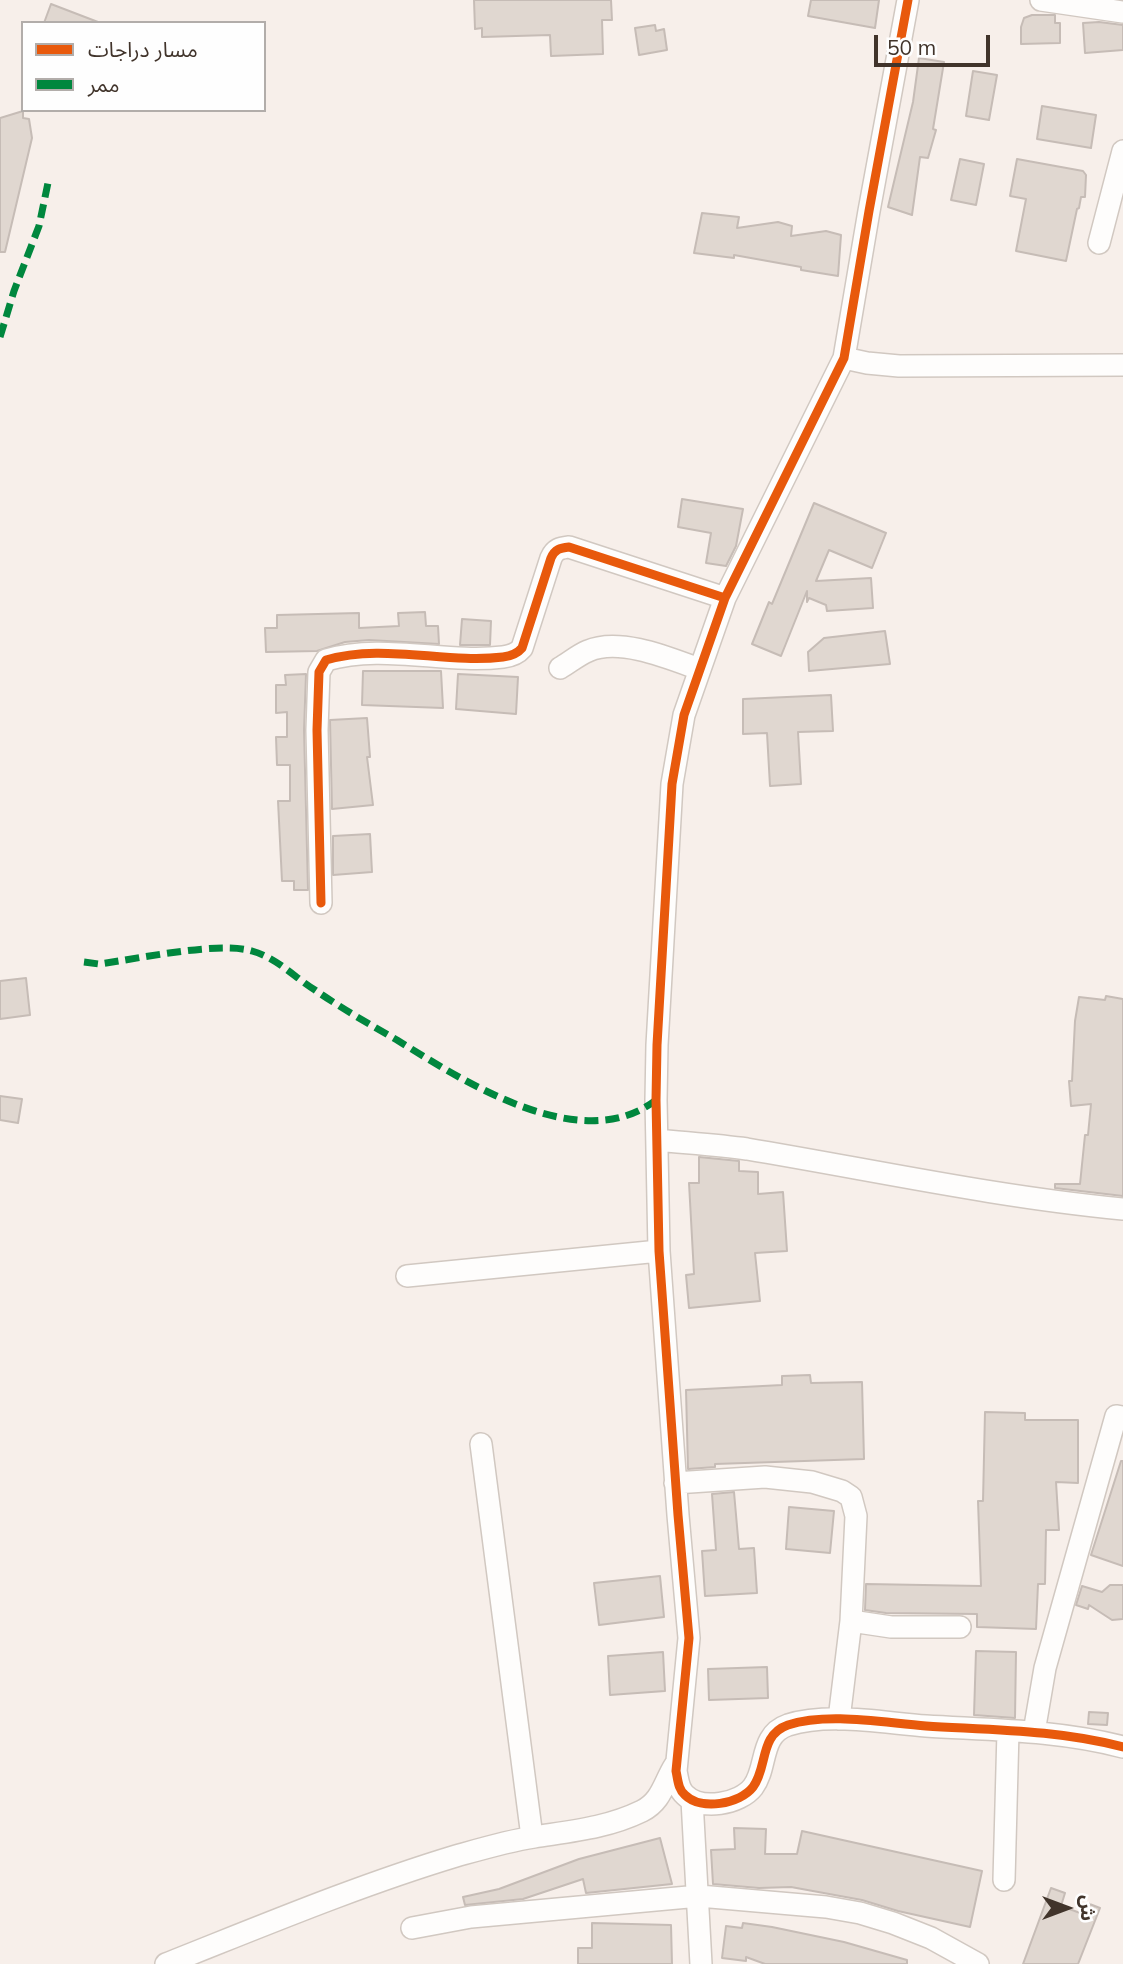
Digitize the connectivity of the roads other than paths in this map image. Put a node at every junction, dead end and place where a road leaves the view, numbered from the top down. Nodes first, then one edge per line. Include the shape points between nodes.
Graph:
1 (908, 0) edge
2 (1041, 0) edge
3 (1123, 12) edge
4 (1123, 151) edge
5 (1100, 243) dead end
6 (844, 358) junction
7 (1123, 365) edge
8 (725, 598) junction
9 (560, 668) dead end
10 (699, 669) junction
11 (321, 903) dead end
12 (657, 1140) junction
13 (1123, 1209) edge
14 (659, 1251) junction
15 (407, 1276) dead end
16 (1123, 1417) edge
17 (481, 1444) dead end
18 (675, 1483) junction
19 (851, 1621) junction
20 (960, 1627) dead end
21 (839, 1719) junction
22 (1008, 1731) junction
23 (1034, 1732) junction
24 (1123, 1747) edge
25 (675, 1765) junction
26 (692, 1800) junction
27 (532, 1837) junction
28 (1004, 1880) dead end
29 (698, 1896) junction
30 (412, 1928) dead end
31 (166, 1964) edge
32 (701, 1964) edge
33 (978, 1964) edge

1 - 6 street
2 - 3 street
4 - 5 street
6 - 7 street via 899,366
6 - 8 street
8 - 10 street
8 - 11 street via 569,547 560,548 551,558 522,648 513,655 379,654 326,660 319,672 317,730
9 - 10 street via 589,650 617,645
10 - 12 street via 684,716 672,784 657,1045
12 - 13 street via 745,1149 900,1178
12 - 14 street
14 - 15 street
14 - 18 street
16 - 23 street via 1116,1416 1045,1668
17 - 27 street
18 - 19 street via 765,1477 813,1482 851,1497 856,1516
18 - 25 street via 689,1638
19 - 20 street via 891,1627
19 - 21 street
21 - 22 street
21 - 26 street via 806,1720 779,1729 770,1738 751,1790 728,1801
22 - 23 street
22 - 28 street
23 - 24 street
25 - 26 street via 679,1789
25 - 27 street via 659,1798 642,1811 604,1826
26 - 29 street
27 - 31 street via 389,1878
29 - 30 street via 471,1917
29 - 32 street
29 - 33 street via 860,1913 931,1938

